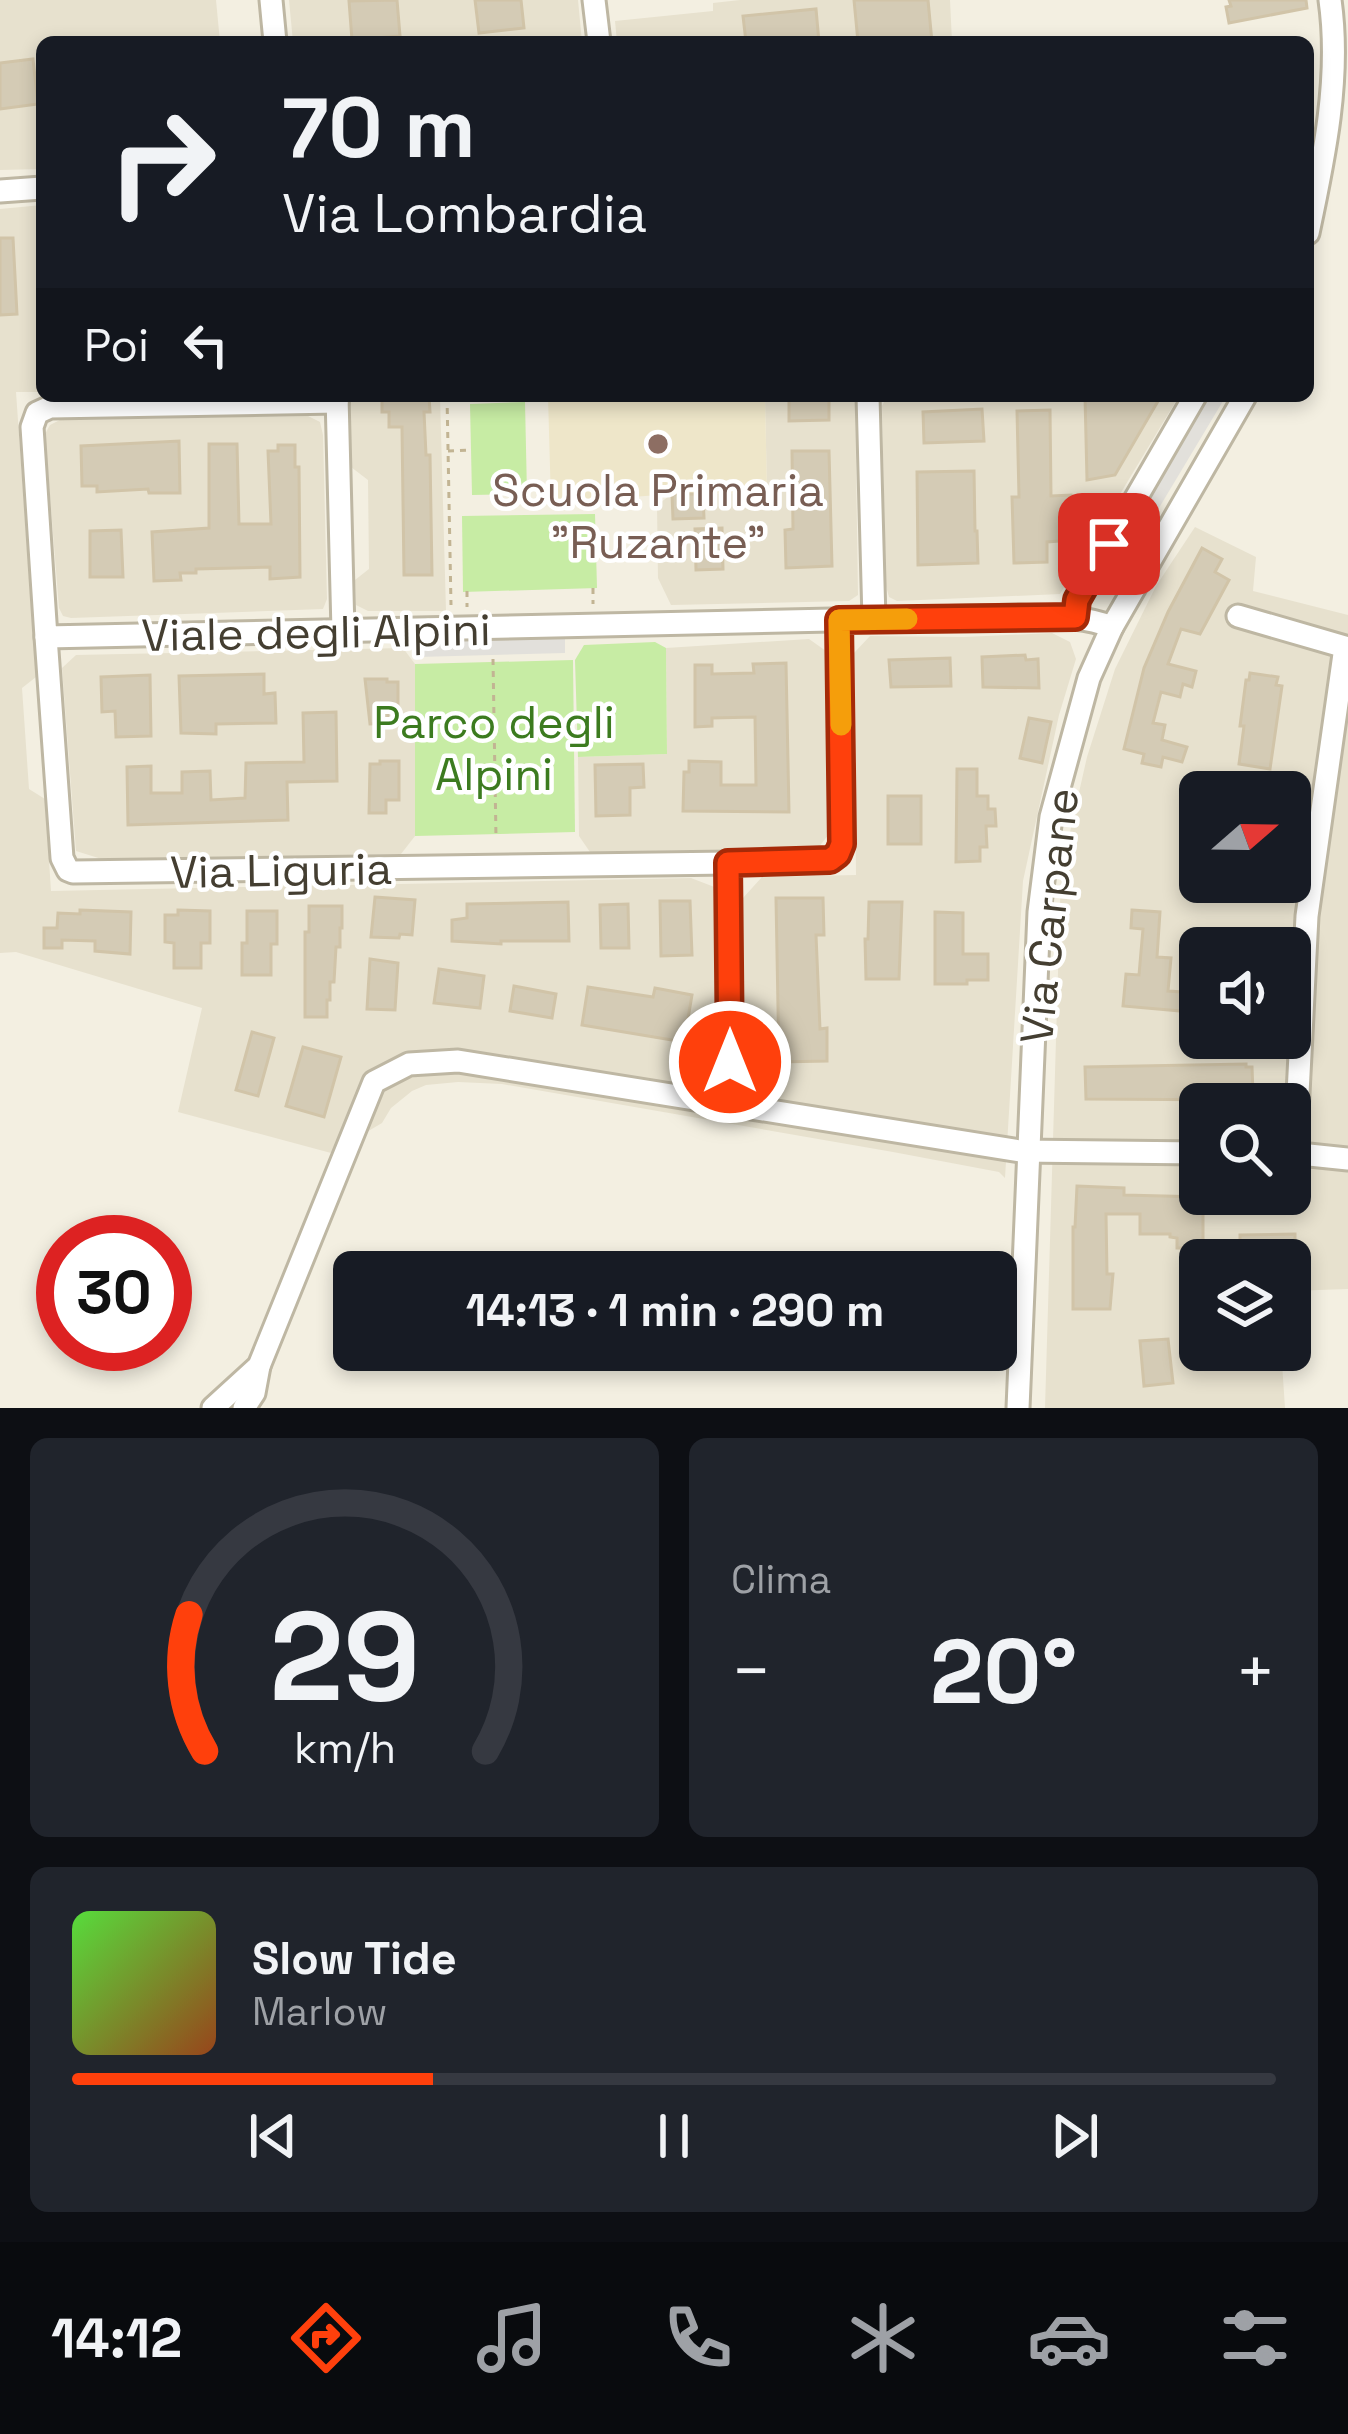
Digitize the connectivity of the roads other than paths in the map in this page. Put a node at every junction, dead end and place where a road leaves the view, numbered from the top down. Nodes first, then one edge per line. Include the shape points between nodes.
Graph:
1 (271, 0) edge
2 (595, 0) edge
3 (1336, 2) edge
4 (274, 36) edge
5 (598, 36) edge
6 (1339, 107) edge
7 (1317, 140) edge
8 (1314, 171) edge
9 (36, 188) edge
10 (0, 191) edge
11 (229, 402) edge
12 (337, 402) edge
13 (868, 402) edge
14 (1192, 402) edge
15 (1242, 402) edge
16 (1238, 616) dead end
17 (1075, 617) junction
18 (839, 620) junction
19 (874, 620) junction
20 (1112, 627) junction
21 (343, 631) junction
22 (46, 638) junction
23 (728, 863) junction
24 (1297, 1083) edge
25 (730, 1105) junction
26 (1030, 1151) junction
27 (1179, 1153) edge
28 (1311, 1155) edge
29 (1348, 1159) edge
30 (260, 1366) junction
31 (216, 1407) edge
32 (244, 1408) edge
33 (1018, 1408) edge

1 - 4 street
2 - 5 street
3 - 6 street
6 - 7 street
7 - 8 street
9 - 10 street
11 - 22 street via 37,413
12 - 21 street
13 - 19 street
14 - 17 street via 1077,600
15 - 20 street, Via Carpane
16 - 24 street via 1345,647 1307,916
17 - 19 street, Viale degli Alpini
17 - 20 street, Viale degli Alpini
18 - 19 street, Viale degli Alpini
18 - 21 street, Viale degli Alpini
18 - 23 street via 838,854
20 - 26 street, Via Carpane via 1089,678 1051,818
21 - 22 street, Viale degli Alpini
22 - 23 street, Via Liguria via 62,858 73,872
23 - 25 street
25 - 26 street
25 - 30 street via 458,1061 410,1064 374,1082
26 - 27 street
26 - 33 street, Via Carpane
28 - 29 street
30 - 31 street
30 - 32 street

